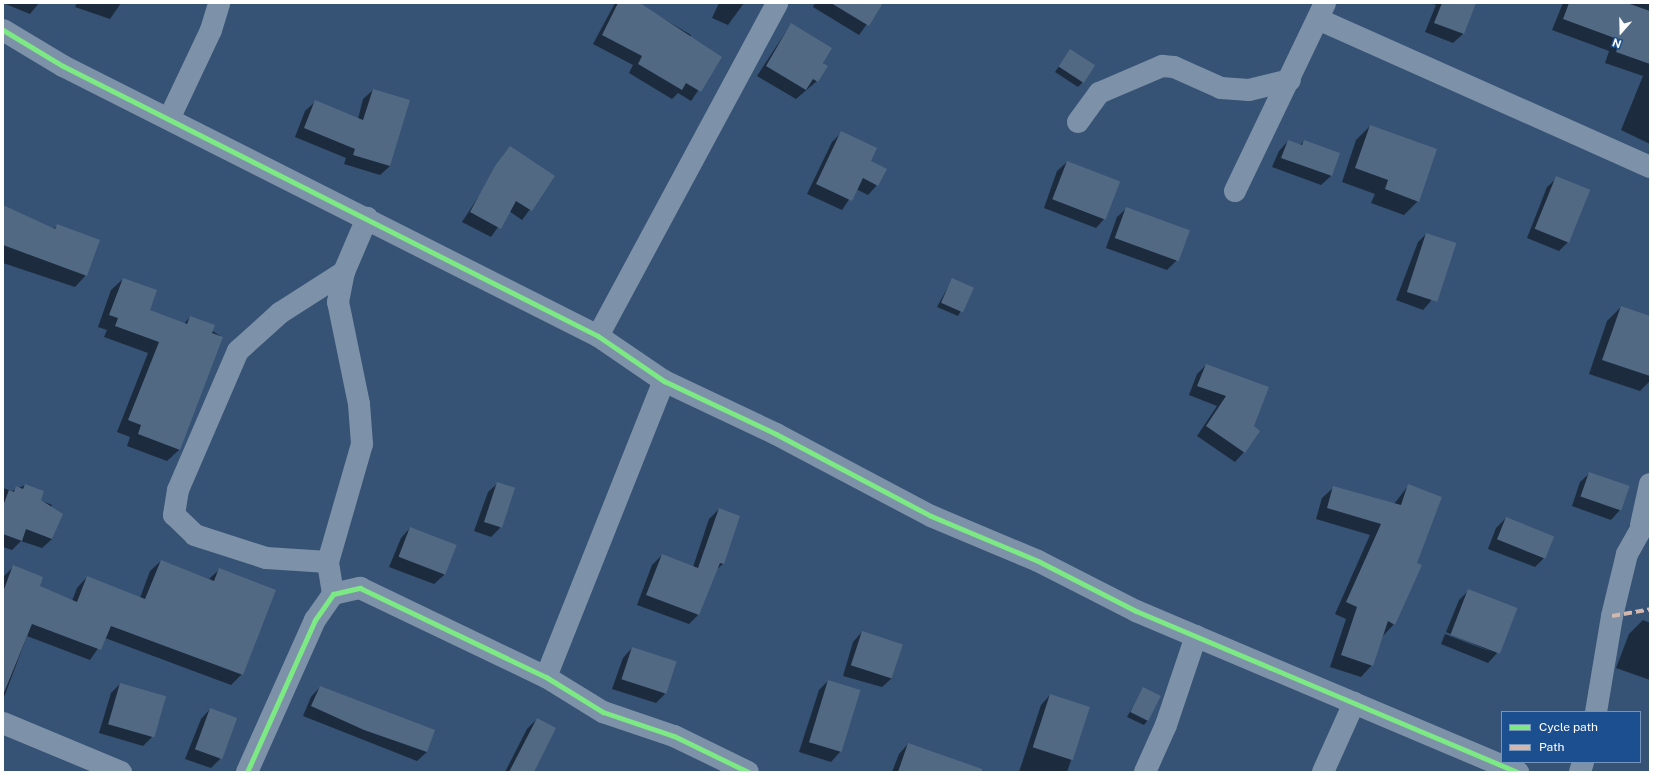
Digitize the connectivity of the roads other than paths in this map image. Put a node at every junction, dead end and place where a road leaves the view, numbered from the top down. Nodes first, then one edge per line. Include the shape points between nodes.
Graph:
1 (218, 3) edge
2 (777, 3) edge
3 (1323, 12) edge
4 (3, 30) edge
5 (1290, 80) junction
6 (169, 119) junction
7 (1078, 122) dead end
8 (1650, 167) edge
9 (1235, 191) dead end
10 (367, 218) junction
11 (344, 272) junction
12 (598, 336) junction
13 (664, 381) junction
14 (1650, 484) edge
15 (1645, 519) edge
16 (328, 562) junction
17 (333, 594) junction
18 (1196, 636) junction
19 (546, 677) junction
20 (1354, 703) junction
21 (1596, 711) edge
22 (3, 723) edge
23 (121, 772) edge
24 (247, 772) edge
25 (748, 772) edge
26 (1145, 772) edge
27 (1323, 772) edge
28 (1518, 772) edge

1 - 6 street via 211,30
2 - 12 street
3 - 5 street
3 - 8 street
4 - 6 street
5 - 7 street via 1249,90 1221,88 1174,67 1162,66 1099,93
5 - 9 street
6 - 10 street
10 - 11 street
10 - 12 street
11 - 16 street via 338,302 359,404 362,444
11 - 16 street via 280,313 238,352 178,490 174,515 195,535 266,558
12 - 13 street
13 - 18 street via 776,434 931,516 1038,561 1136,611
13 - 19 street
14 - 15 street
15 - 21 street via 1627,554 1612,616
16 - 17 street
17 - 19 street via 360,588
17 - 24 street via 315,620
18 - 20 street
18 - 26 street via 1166,724
19 - 25 street via 603,712 674,736
20 - 27 street
20 - 28 street
22 - 23 street

